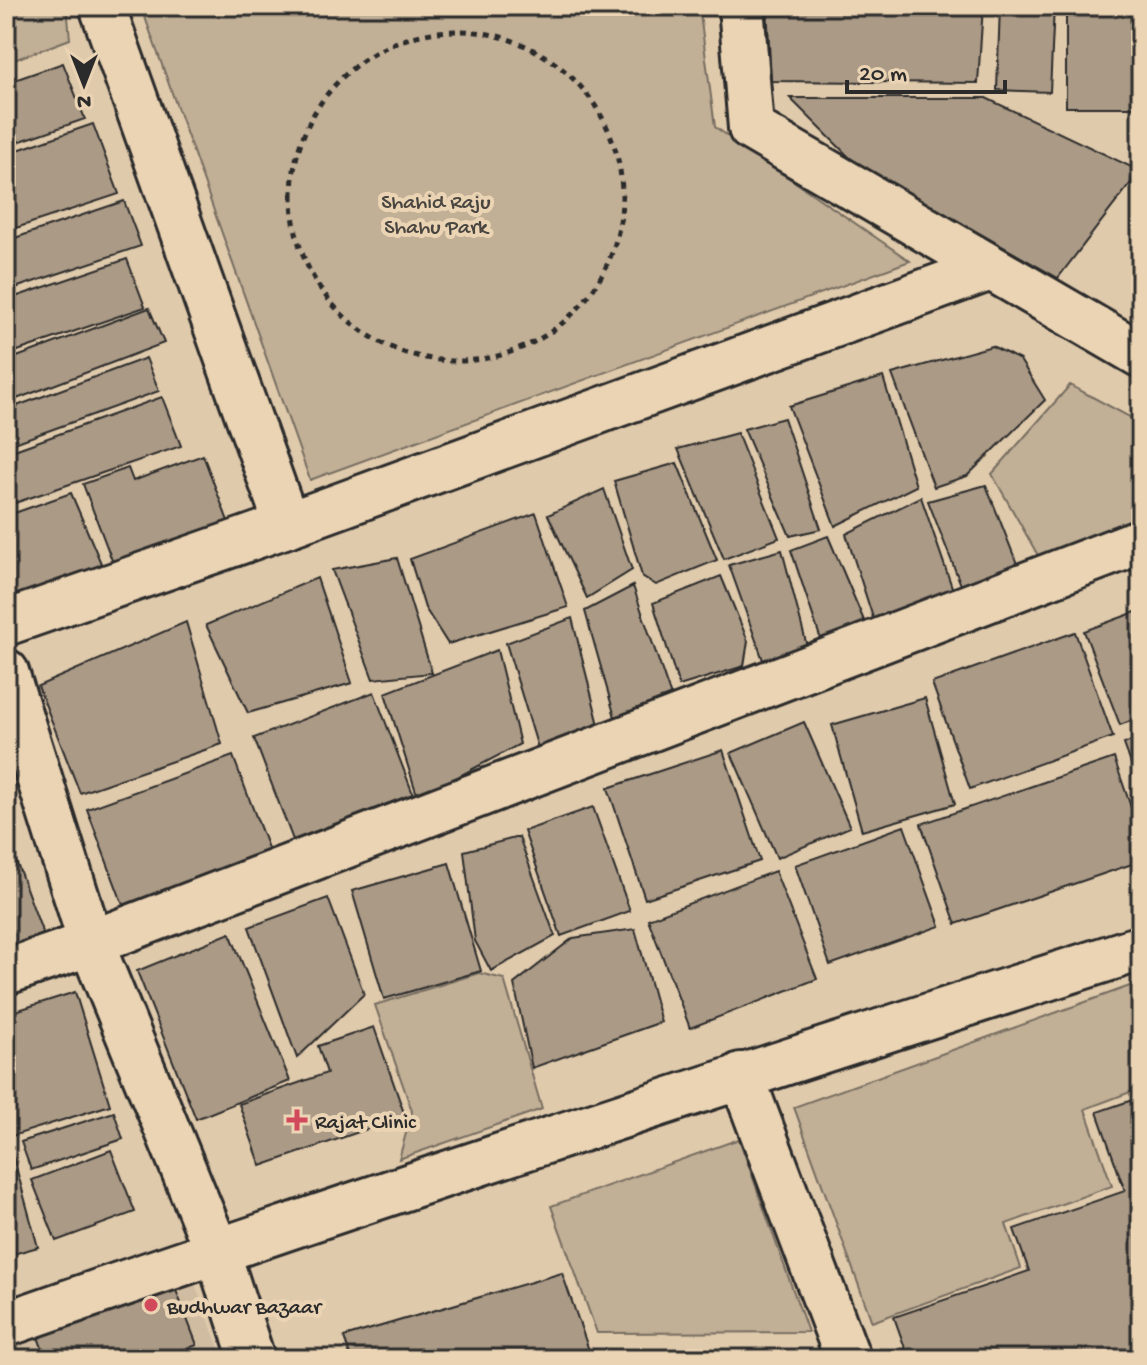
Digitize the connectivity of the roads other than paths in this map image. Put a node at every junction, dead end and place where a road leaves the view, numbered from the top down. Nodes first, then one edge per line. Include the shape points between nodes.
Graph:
1 (102, 6) edge
2 (741, 6) edge
3 (990, 268) junction
4 (1141, 355) edge
5 (287, 525) junction
6 (1141, 541) edge
7 (6, 623) edge
8 (6, 672) edge
9 (91, 943) junction
10 (1141, 948) edge
11 (6, 972) edge
12 (741, 1075) junction
13 (217, 1251) junction
14 (6, 1324) edge
15 (252, 1359) edge
16 (848, 1359) edge

1 - 5 street
2 - 3 street via 751,128
3 - 4 street
3 - 5 street
5 - 7 street
6 - 9 street
8 - 9 street
9 - 11 street
9 - 13 street
10 - 12 street
12 - 13 street
12 - 16 street
13 - 14 street
13 - 15 street

